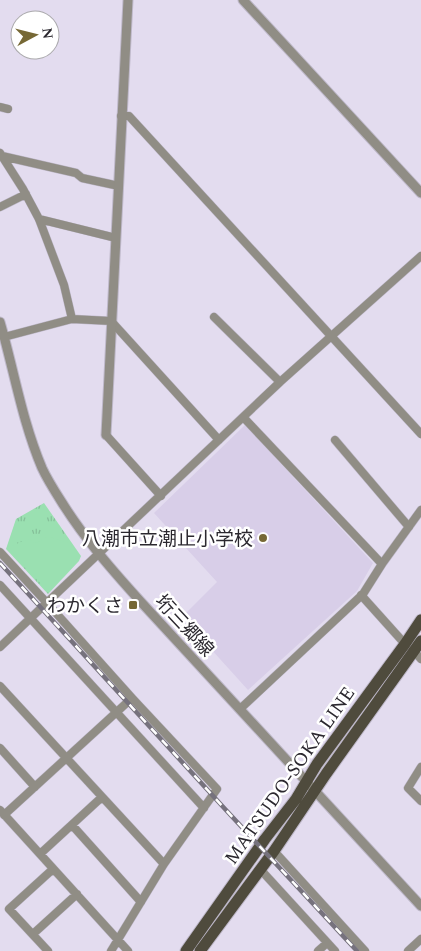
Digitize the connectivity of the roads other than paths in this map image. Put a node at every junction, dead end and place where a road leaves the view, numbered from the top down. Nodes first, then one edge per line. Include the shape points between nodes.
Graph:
1 (128, 0) edge
2 (243, 0) edge
3 (0, 107) edge
4 (8, 109) dead end
5 (121, 116) junction
6 (1, 154) edge
7 (119, 186) junction
8 (421, 193) edge
9 (26, 194) junction
10 (0, 207) edge
11 (39, 220) junction
12 (116, 238) junction
13 (421, 256) edge
14 (214, 316) dead end
15 (72, 319) junction
16 (111, 321) junction
17 (0, 322) edge
18 (331, 336) junction
19 (4, 337) junction
20 (280, 382) junction
21 (244, 418) junction
22 (421, 434) edge
23 (106, 435) joint
24 (219, 440) junction
25 (335, 440) dead end
26 (161, 496) junction
27 (421, 510) edge
28 (409, 527) junction
29 (0, 552) edge
30 (98, 554) junction
31 (382, 564) junction
32 (0, 586) edge
33 (361, 595) junction
34 (47, 603) junction
35 (30, 619) junction
36 (421, 620) edge
37 (421, 641) edge
38 (405, 644) junction
39 (0, 647) edge
40 (418, 655) edge
41 (0, 686) edge
42 (132, 698) junction
43 (240, 709) junction
44 (116, 712) junction
45 (0, 748) edge
46 (66, 758) junction
47 (421, 768) edge
48 (306, 781) junction
49 (35, 787) junction
50 (315, 791) junction
51 (102, 797) junction
52 (421, 801) edge
53 (204, 808) junction
54 (2, 812) edge
55 (72, 825) junction
56 (274, 851) junction
57 (40, 854) junction
58 (164, 864) junction
59 (53, 869) junction
60 (260, 869) junction
61 (77, 894) junction
62 (141, 902) junction
63 (421, 906) edge
64 (33, 934) junction
65 (421, 939) edge
66 (118, 940) junction
67 (327, 943) junction
68 (48, 951) edge
69 (111, 951) edge
70 (128, 951) edge
71 (186, 951) edge
72 (200, 951) edge
73 (318, 951) edge
74 (335, 951) edge
75 (365, 951) edge
76 (408, 951) edge

1 - 5 street
2 - 8 street
3 - 4 street
5 - 7 street
5 - 18 street via 133,120
6 - 7 street
6 - 9 street
7 - 12 street
9 - 10 street
9 - 11 street
11 - 12 street
11 - 15 street via 61,277
12 - 16 street
13 - 18 street
14 - 20 street
15 - 16 street
15 - 19 street
16 - 23 street
16 - 24 street
17 - 19 street, 垳三郷線
18 - 20 street
18 - 22 street
19 - 30 street, 垳三郷線 via 26,421 43,470
20 - 21 street
21 - 24 street
21 - 31 street
23 - 26 street
24 - 26 street
25 - 28 street
26 - 30 street
27 - 28 street
28 - 31 street
29 - 34 street
30 - 34 street
30 - 43 street, 垳三郷線
31 - 33 street
32 - 35 street
33 - 38 street
33 - 43 street
34 - 35 street
34 - 42 street
35 - 39 street
35 - 44 street
36 - 38 main road, MATSUDO-SOKA LINE
37 - 40 main road, MATSUDO-SOKA LINE
38 - 48 main road, MATSUDO-SOKA LINE
40 - 50 main road, MATSUDO-SOKA LINE
41 - 46 street
42 - 44 street
42 - 53 street via 217,789
43 - 48 street, 垳三郷線
44 - 46 street
44 - 53 street
45 - 49 street
46 - 49 street
46 - 51 street
47 - 52 street via 408,788
48 - 50 street, 垳三郷線
48 - 71 main road, MATSUDO-SOKA LINE
49 - 54 street
50 - 56 main road, MATSUDO-SOKA LINE
50 - 63 street, 垳三郷線
51 - 55 street
51 - 58 street
53 - 58 street
54 - 57 street
55 - 57 street
55 - 62 street
56 - 60 main road, MATSUDO-SOKA LINE
56 - 75 street
57 - 59 street
58 - 62 street
59 - 61 street
59 - 64 street via 9,909
60 - 67 street
60 - 72 main road, MATSUDO-SOKA LINE
61 - 64 street
61 - 66 street
62 - 66 street
64 - 68 street
65 - 76 street
66 - 69 street
66 - 70 street
67 - 73 street
67 - 74 street

